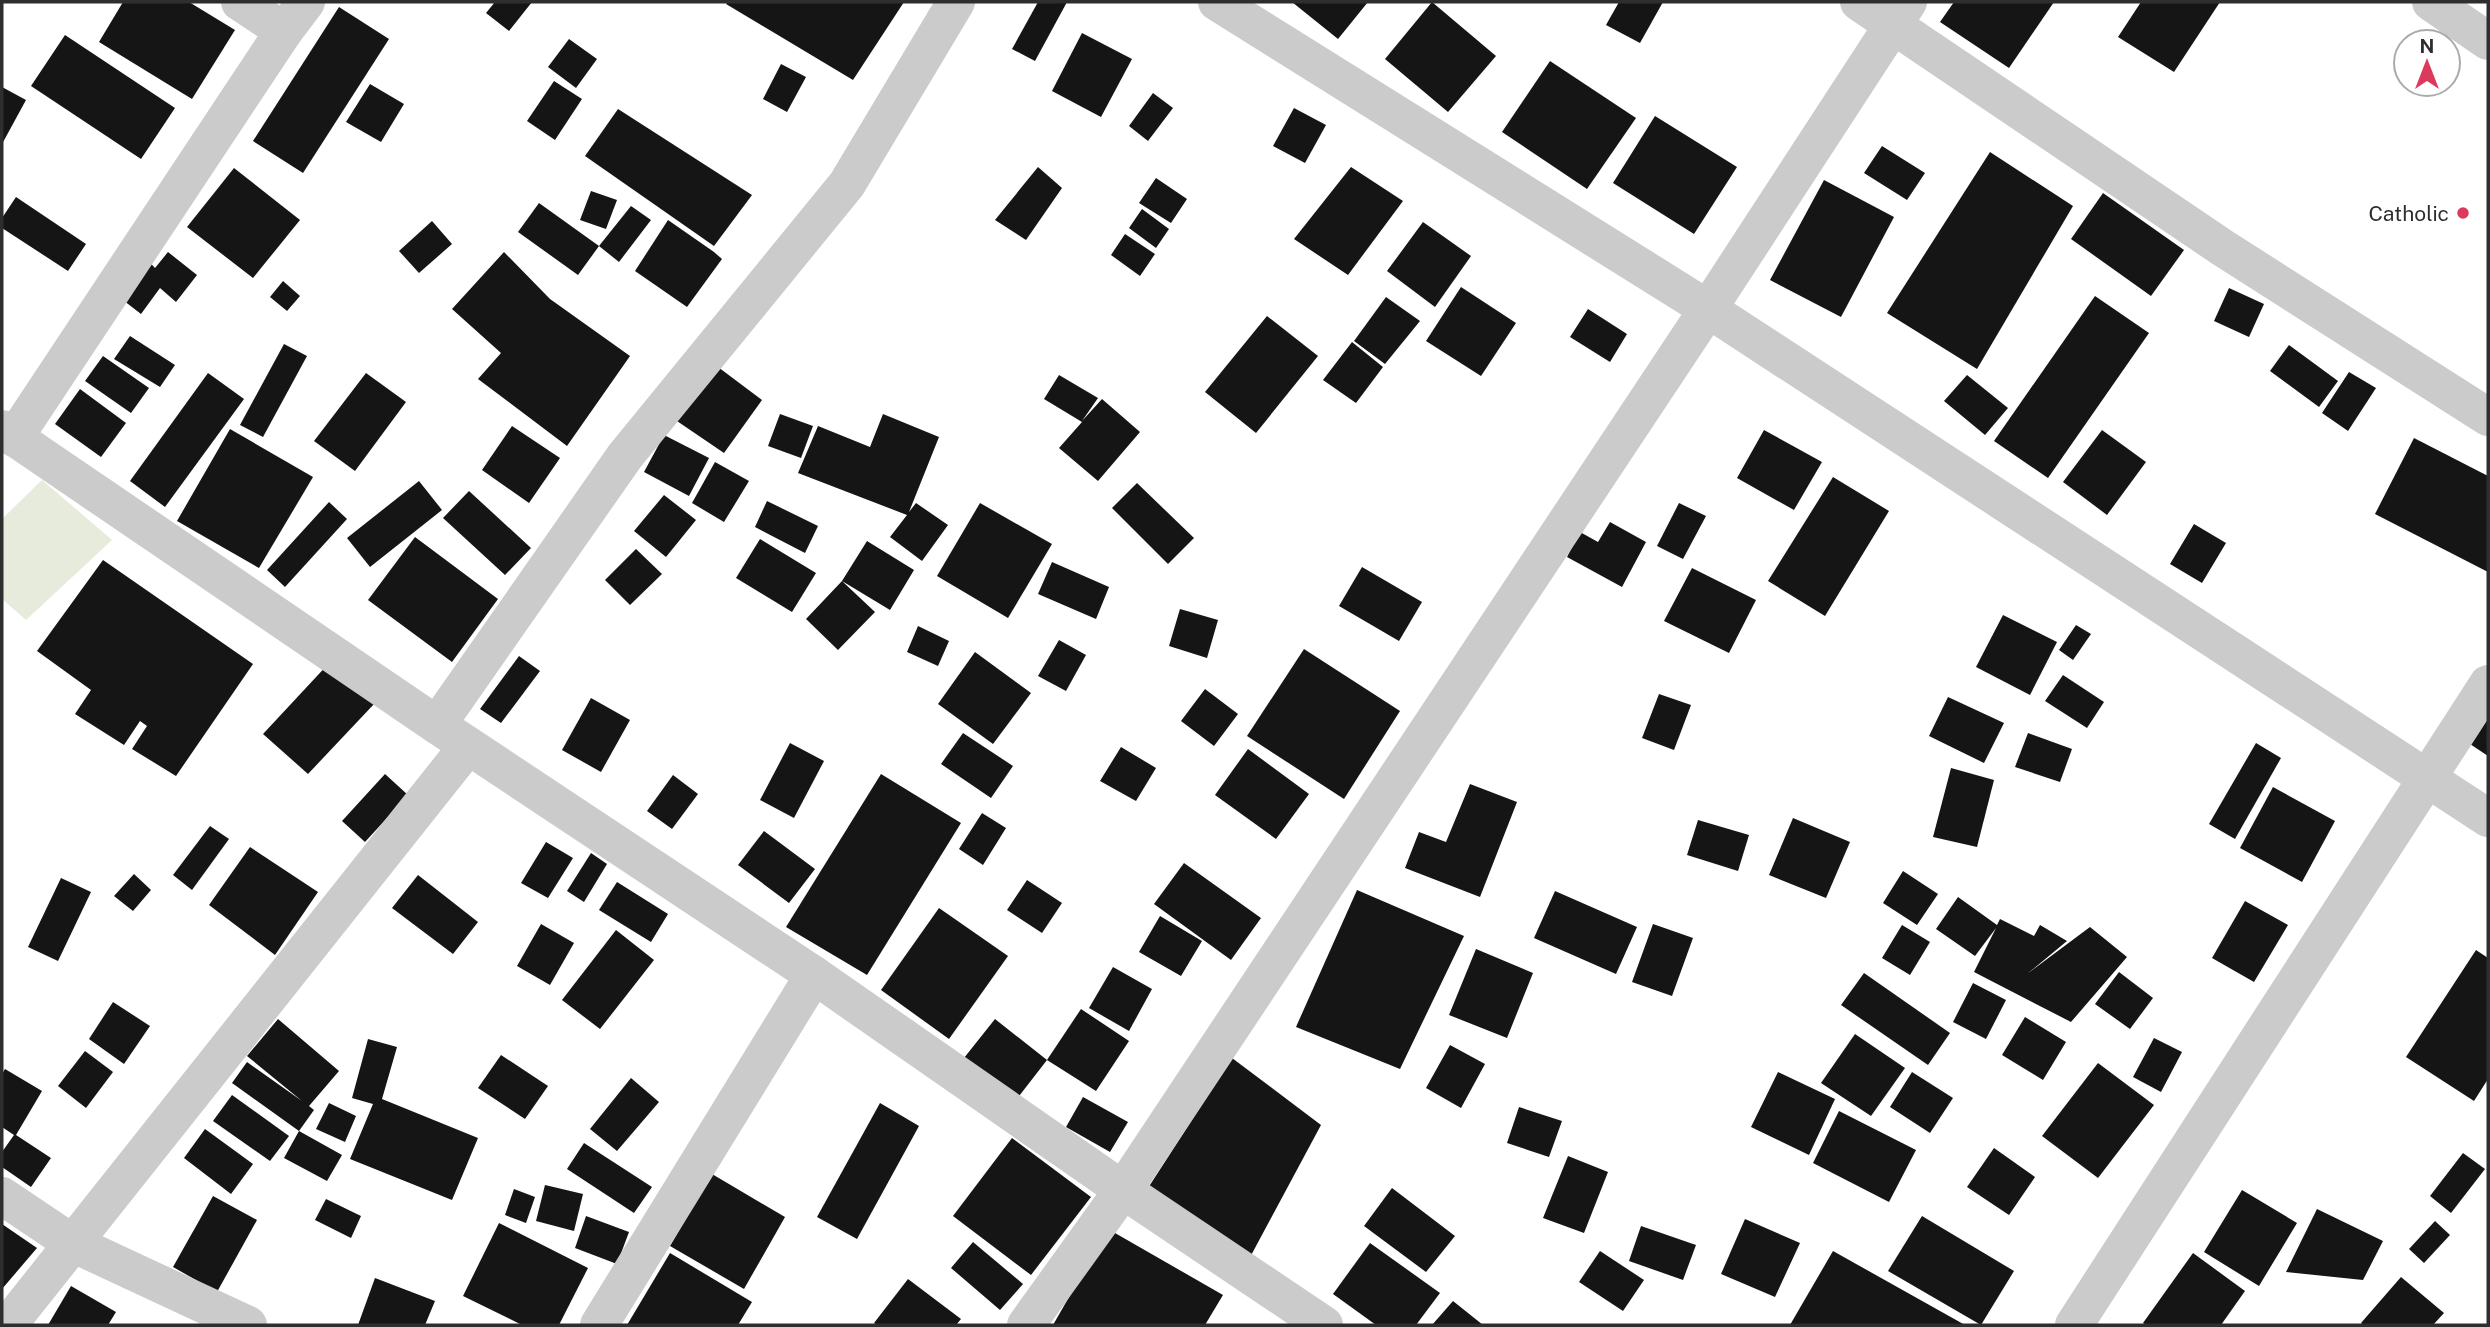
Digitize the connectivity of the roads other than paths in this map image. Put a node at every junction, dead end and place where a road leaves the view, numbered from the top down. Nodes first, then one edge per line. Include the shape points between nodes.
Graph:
1 (240, 2) edge
2 (956, 2) edge
3 (1217, 2) edge
4 (1859, 2) edge
5 (2431, 2) edge
6 (1901, 12) edge
7 (295, 16) edge
8 (2488, 41) edge
9 (1708, 309) junction
10 (2488, 417) edge
11 (8, 434) edge
12 (2488, 684) edge
13 (453, 736) junction
14 (2427, 780) junction
15 (2488, 818) edge
16 (814, 975) junction
17 (1124, 1190) junction
18 (2, 1196) edge
19 (72, 1243) junction
20 (8, 1325) edge
21 (248, 1325) edge
22 (599, 1325) edge
23 (1026, 1325) edge
24 (1324, 1325) edge
25 (2074, 1325) edge

1 - 7 street
2 - 13 street via 847,184 625,456
3 - 9 street
4 - 6 street
5 - 8 street
6 - 9 street
6 - 10 street via 2223,248
7 - 11 street
9 - 14 street
9 - 17 street
11 - 13 street
12 - 14 street
13 - 16 street
13 - 19 street
14 - 15 street
14 - 25 street
16 - 17 street
16 - 22 street
17 - 23 street
17 - 24 street
18 - 19 street
19 - 20 street
19 - 21 street

